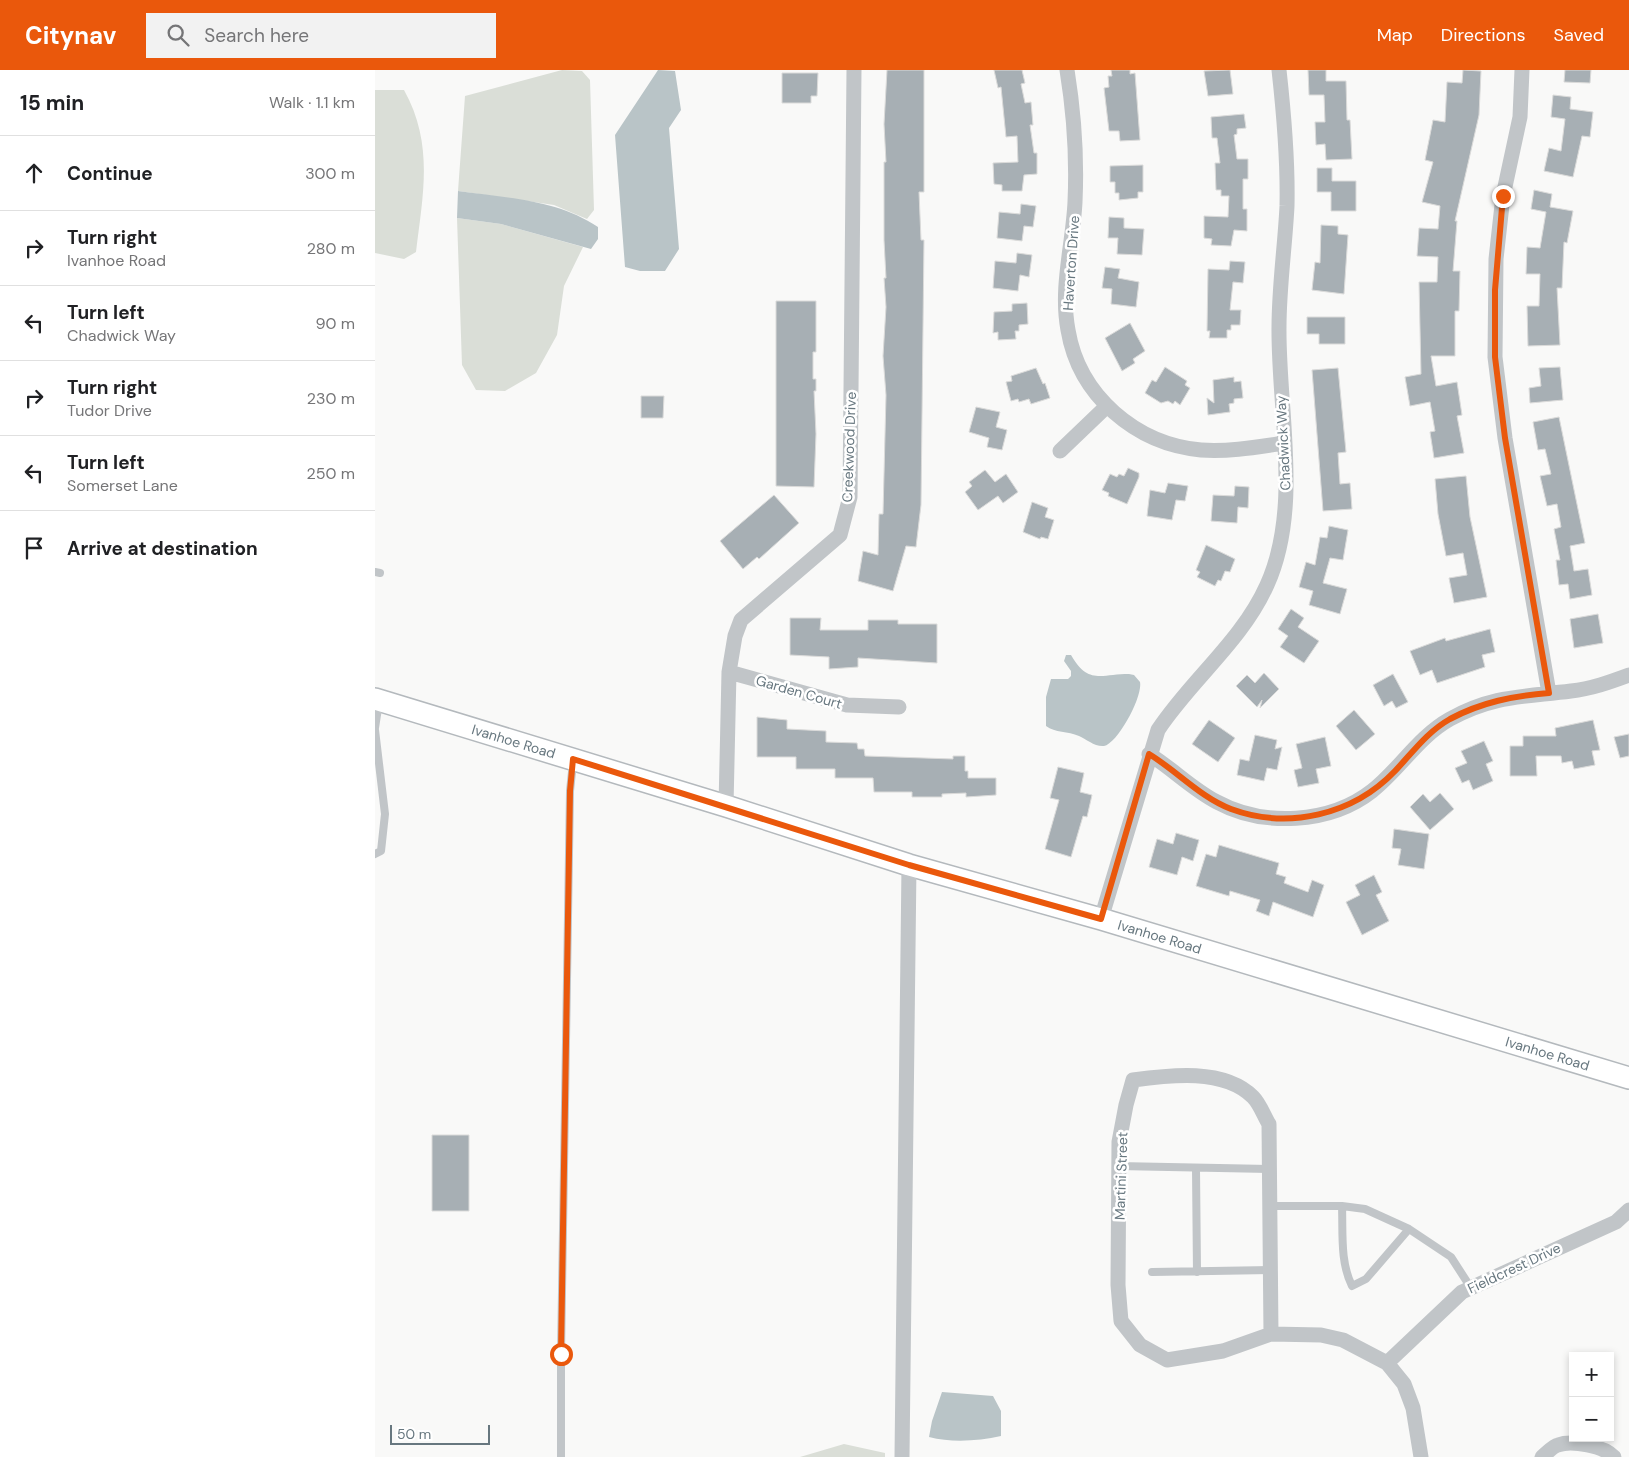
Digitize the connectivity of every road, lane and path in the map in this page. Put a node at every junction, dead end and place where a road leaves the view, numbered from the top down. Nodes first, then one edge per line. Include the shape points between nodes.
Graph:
1 (854, 70) edge
2 (1067, 70) edge
3 (1279, 70) edge
4 (1522, 70) edge
5 (1107, 406) junction
6 (1284, 443) junction
7 (1060, 451) dead end
8 (729, 672) junction
9 (1629, 675) edge
10 (1549, 693) junction
11 (377, 699) edge
12 (899, 707) dead end
13 (375, 729) edge
14 (1149, 754) junction
15 (573, 759) junction
16 (726, 806) junction
17 (375, 854) edge
18 (909, 865) junction
19 (1101, 919) junction
20 (1629, 1078) edge
21 (1119, 1166) junction
22 (1196, 1169) junction
23 (1269, 1169) junction
24 (1270, 1206) junction
25 (1342, 1206) junction
26 (1629, 1210) edge
27 (1409, 1230) junction
28 (1271, 1270) junction
29 (1152, 1272) dead end
30 (1197, 1272) junction
31 (1471, 1288) junction
32 (1271, 1334) junction
33 (1387, 1363) junction
34 (561, 1457) edge
35 (903, 1457) edge
36 (1421, 1457) edge
37 (1543, 1457) edge
38 (1614, 1457) edge

1 - 8 street, Creekwood Drive via 851,496 840,536 741,620
2 - 5 street, Haverton Drive via 1074,124 1075,202 1066,295 1067,328 1078,364
3 - 6 street, Chadwick Way via 1287,174 1279,326
4 - 10 street via 1520,117 1503,196 1496,259 1495,357 1505,438
5 - 6 street, Haverton Drive via 1146,435 1171,444 1201,450 1228,450
5 - 7 street
6 - 14 street, Chadwick Way via 1287,479 1283,528 1267,585 1234,637 1173,707 1157,730
8 - 12 street, Garden Court via 847,705
8 - 16 street, Creekwood Drive
9 - 10 street via 1597,686
10 - 14 street via 1503,698 1449,719 1417,744 1370,792 1347,806 1315,816 1262,817 1232,809 1195,789
11 - 13 lane
11 - 15 main road, Ivanhoe Road
13 - 17 lane via 385,814 381,851
14 - 19 street, Chadwick Way
15 - 16 main road, Ivanhoe Road
15 - 34 lane
16 - 18 main road, Ivanhoe Road
18 - 19 main road, Ivanhoe Road
18 - 35 street
19 - 20 main road, Ivanhoe Road
21 - 22 lane
21 - 23 street, Martini Street via 1125,1105 1133,1080 1167,1076 1229,1082 1254,1097 1269,1124
21 - 32 street, Martini Street via 1121,1321 1140,1344 1167,1360 1223,1351
22 - 23 lane
22 - 30 lane
23 - 24 street, Martini Street
24 - 25 lane
24 - 28 street, Martini Street
25 - 27 lane via 1365,1209
25 - 27 lane via 1346,1274 1352,1286 1367,1279
26 - 31 street, Fieldcrest Drive via 1617,1222
27 - 31 lane via 1451,1257
28 - 30 lane
28 - 32 street, Martini Street
29 - 30 lane
31 - 33 street, Fieldcrest Drive via 1462,1292
32 - 33 street, Martini Street via 1321,1335 1343,1340
33 - 36 street, Martini Street via 1404,1384 1413,1408
37 - 38 street via 1557,1445 1583,1444 1609,1452

